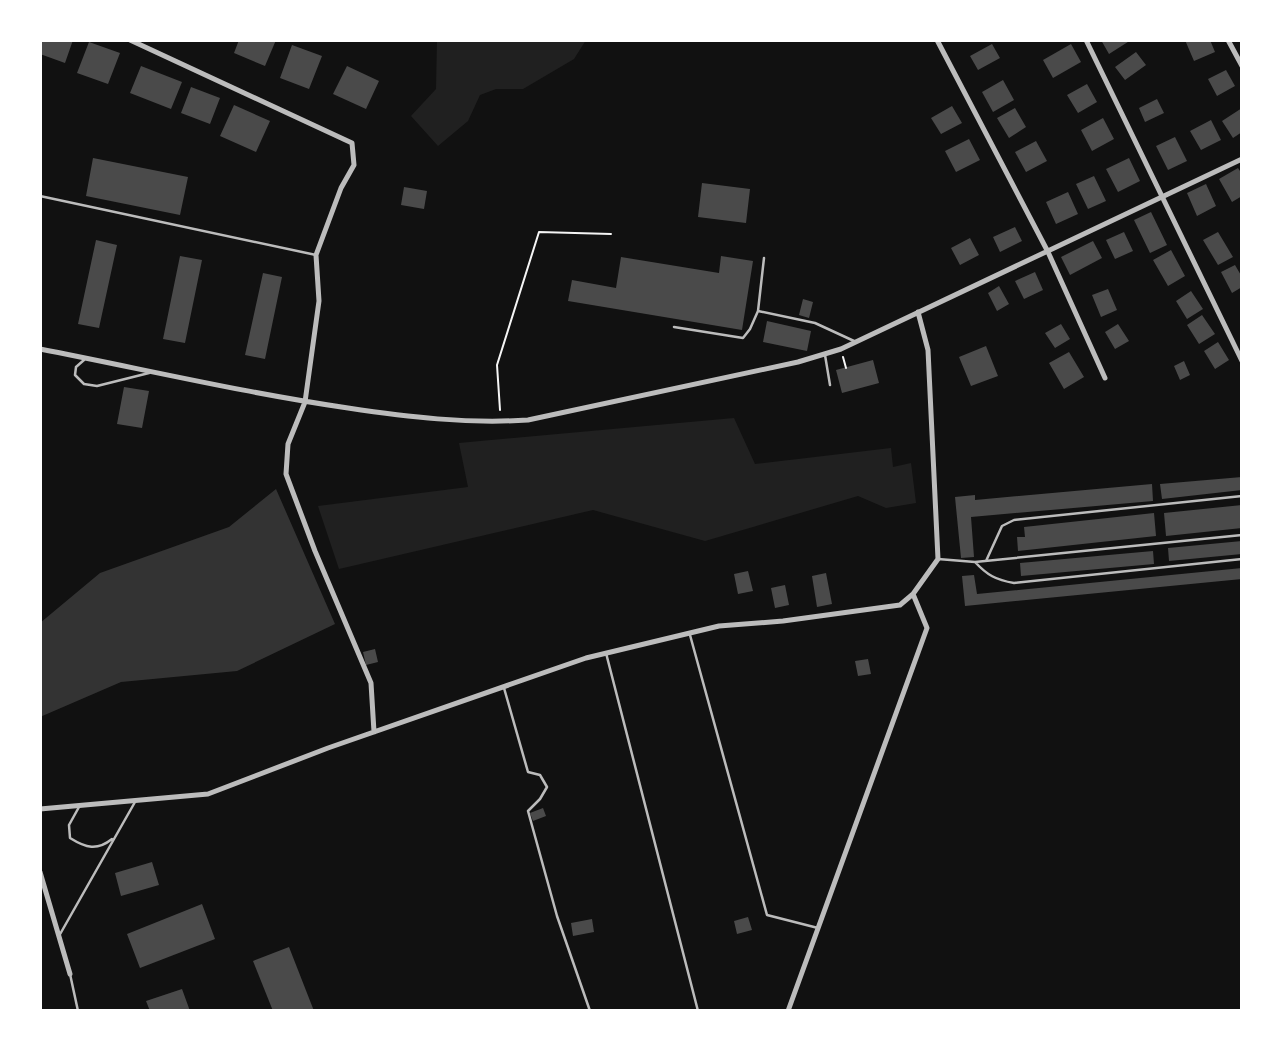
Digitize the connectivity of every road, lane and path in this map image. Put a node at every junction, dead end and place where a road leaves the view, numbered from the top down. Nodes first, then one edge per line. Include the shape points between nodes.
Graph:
1 (130, 40) edge
2 (937, 40) edge
3 (1086, 40) edge
4 (1228, 40) edge
5 (142, 43) edge
6 (1242, 66) edge
7 (1242, 159) edge
8 (40, 195) edge
9 (1161, 198) junction
10 (611, 234) dead end
11 (1048, 251) junction
12 (316, 255) junction
13 (764, 258) dead end
14 (758, 311) junction
15 (919, 312) junction
16 (674, 327) dead end
17 (857, 342) junction
18 (40, 349) edge
19 (825, 355) junction
20 (87, 358) junction
21 (1242, 361) edge
22 (153, 372) junction
23 (1105, 378) dead end
24 (830, 385) dead end
25 (304, 402) junction
26 (500, 422) junction
27 (1242, 496) edge
28 (1242, 535) edge
29 (938, 559) junction
30 (1242, 559) edge
31 (986, 561) junction
32 (975, 562) junction
33 (913, 594) junction
34 (689, 633) junction
35 (606, 653) junction
36 (504, 687) junction
37 (374, 732) junction
38 (135, 802) junction
39 (79, 806) junction
40 (40, 810) edge
41 (115, 838) junction
42 (40, 872) edge
43 (818, 928) junction
44 (59, 936) junction
45 (70, 974) joint
46 (78, 1011) edge
47 (590, 1011) edge
48 (698, 1011) edge
49 (788, 1011) edge

1 - 5 street
2 - 11 street
3 - 9 street
4 - 6 street
5 - 12 street via 352,143 354,165
7 - 9 street
8 - 12 lane
9 - 11 street
9 - 21 street
10 - 26 path via 539,232 497,366
11 - 15 street
11 - 23 street
12 - 25 street via 319,301
13 - 14 lane
14 - 16 lane via 743,338
14 - 17 lane via 815,323
15 - 17 street
15 - 29 street via 928,351
17 - 19 street
18 - 20 street
19 - 24 lane
19 - 26 street via 528,420
20 - 22 street
20 - 22 lane via 76,367 75,375 84,384 97,386
22 - 25 street
25 - 26 street via 421,419
25 - 37 street via 288,444 286,474 371,683
27 - 31 lane via 1014,520 1002,526
28 - 31 lane
29 - 32 lane
29 - 33 street
30 - 32 lane via 1014,583 985,574
31 - 32 lane
33 - 34 street via 900,605 881,609
33 - 43 street via 928,628
34 - 35 street
34 - 43 lane via 767,915
35 - 36 street
35 - 48 lane
36 - 37 street
36 - 47 lane via 528,772 540,775 547,787 528,811
37 - 38 street via 208,794
38 - 39 street
38 - 41 lane
39 - 40 street
39 - 41 lane via 69,825 70,838 84,847 101,847
41 - 44 lane
42 - 44 street
43 - 49 street
44 - 45 street
45 - 46 lane

